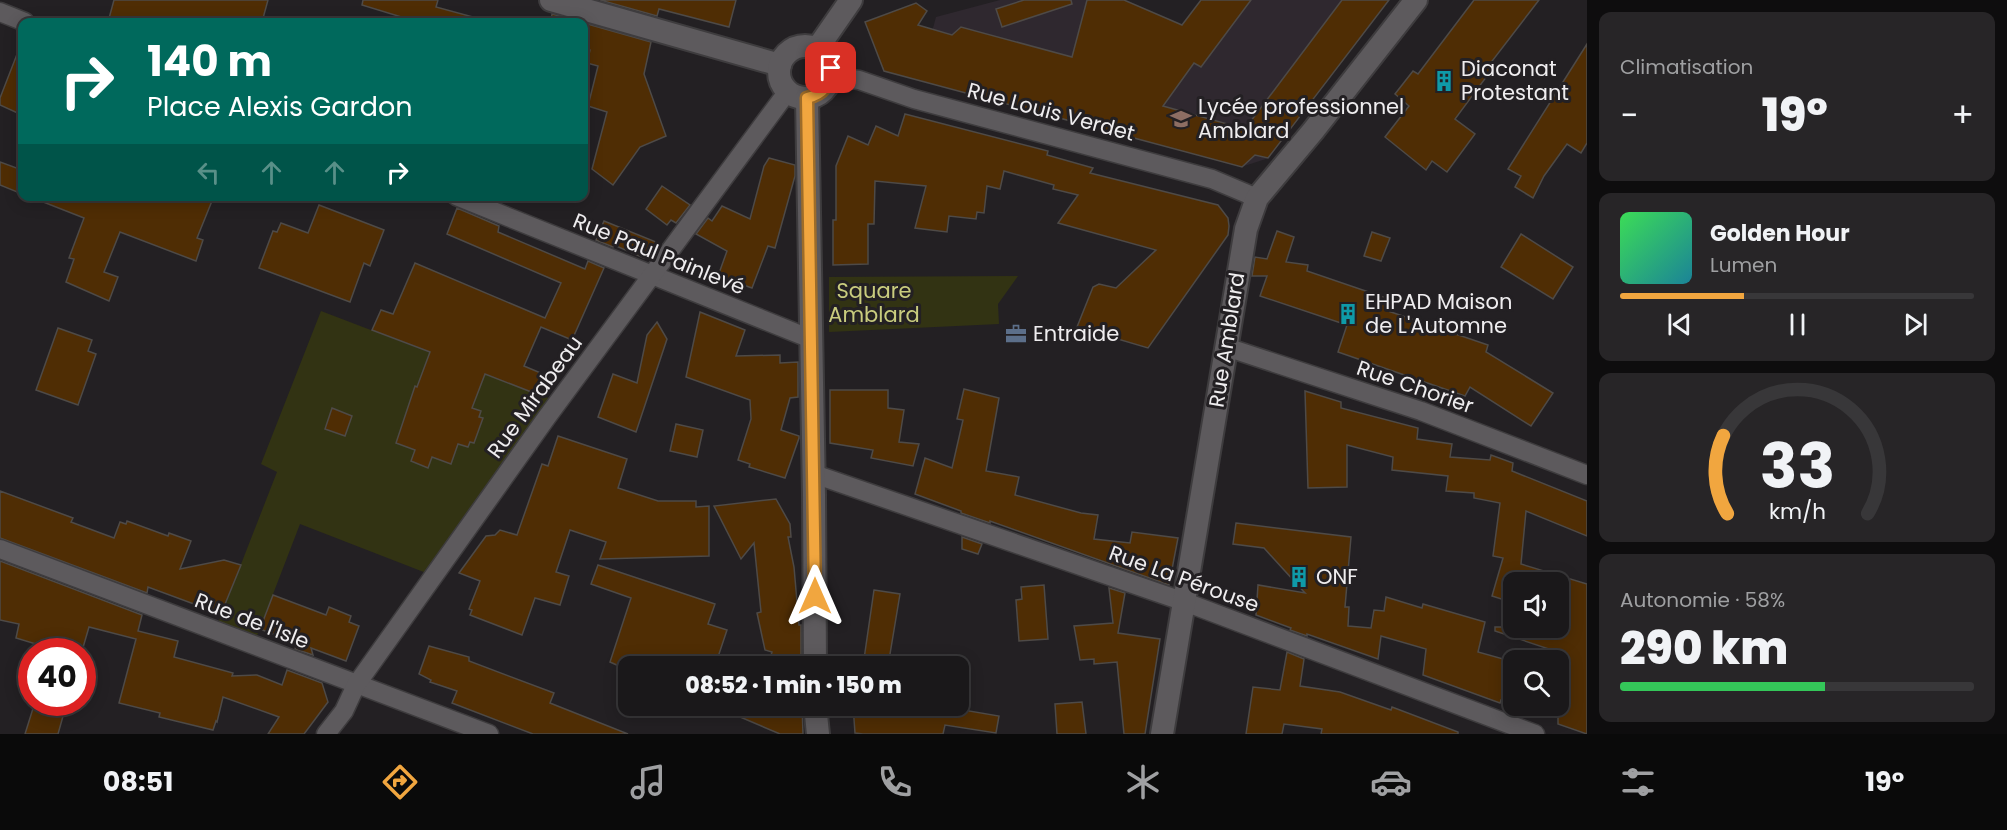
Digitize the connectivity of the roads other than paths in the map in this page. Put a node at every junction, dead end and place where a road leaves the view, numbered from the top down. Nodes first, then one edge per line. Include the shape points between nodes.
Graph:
1 (551, 0) edge
2 (851, 0) edge
3 (1416, 0) edge
4 (0, 12) edge
5 (18, 19) edge
6 (817, 49) junction
7 (780, 65) junction
8 (831, 76) junction
9 (797, 94) junction
10 (1257, 198) junction
11 (468, 201) edge
12 (651, 276) junction
13 (811, 339) junction
14 (1226, 347) junction
15 (814, 474) junction
16 (1587, 475) edge
17 (0, 549) edge
18 (1185, 602) junction
19 (815, 656) edge
20 (356, 685) junction
21 (817, 716) edge
22 (1517, 731) edge
23 (326, 734) edge
24 (489, 734) edge
25 (818, 734) edge
26 (1162, 734) edge
27 (1535, 734) edge

1 - 7 street
2 - 6 street
3 - 10 street, Rue Amblard
4 - 5 street
6 - 7 street via 799,47 784,57
6 - 8 street via 828,60
7 - 9 street via 782,84
8 - 9 street via 823,91
8 - 10 street, Rue Louis Verdet via 859,80 914,99 1212,179
9 - 12 street, Rue Mirabeau
9 - 13 street
10 - 14 street, Rue Amblard via 1246,229
11 - 12 street, Rue Paul Painlevé
12 - 13 street, Rue Paul Painlevé
12 - 20 street, Rue Mirabeau
13 - 15 street
14 - 16 street, Rue Chorier via 1421,411
14 - 18 street, Rue Amblard
15 - 18 street, Rue La Pérouse
15 - 19 street
17 - 20 street, Rue de l'Isle
18 - 22 street, Rue La Pérouse
18 - 26 street, Rue Amblard
20 - 23 street, Rue Mirabeau via 344,711
20 - 24 street, Rue de l'Isle
21 - 25 street
22 - 27 street, Rue La Pérouse

